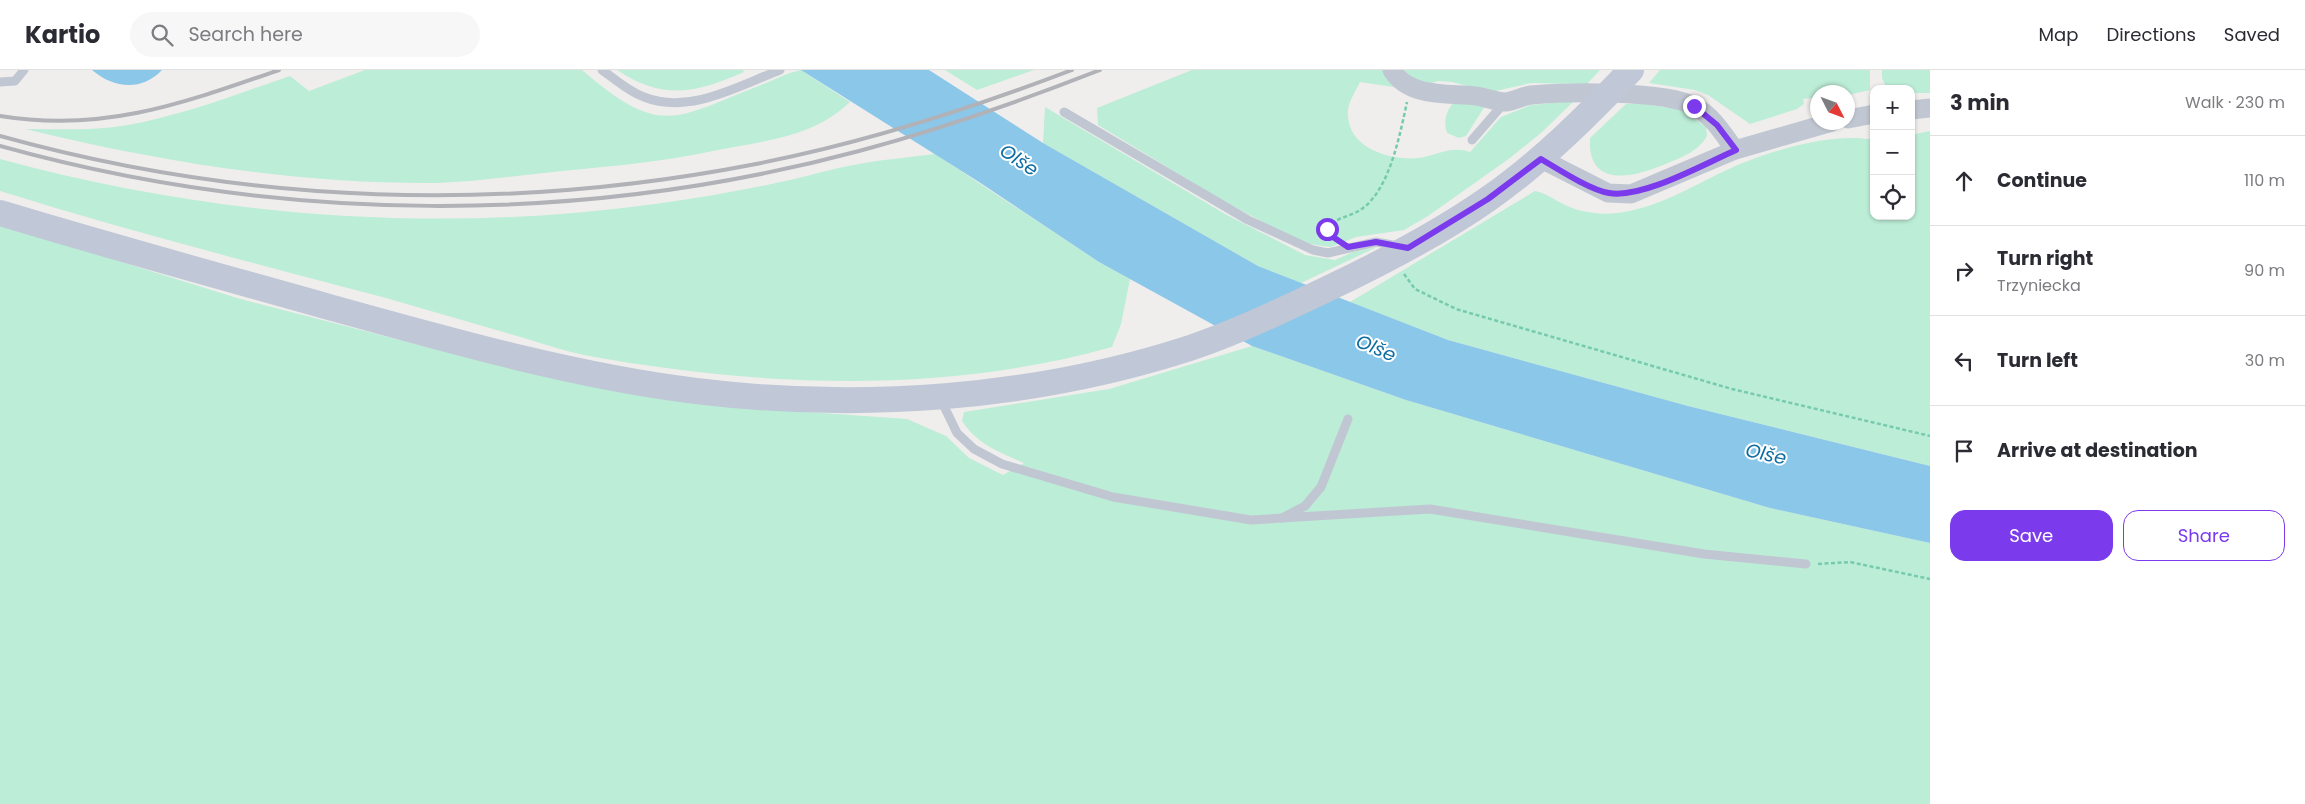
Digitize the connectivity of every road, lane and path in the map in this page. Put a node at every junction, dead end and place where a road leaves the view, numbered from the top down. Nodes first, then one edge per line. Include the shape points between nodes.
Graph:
1 (24, 70) edge
2 (602, 70) edge
3 (780, 70) edge
4 (1392, 70) edge
5 (1631, 70) edge
6 (0, 82) edge
7 (1406, 84) junction
8 (1505, 102) junction
9 (1930, 108) edge
10 (1915, 110) edge
11 (1064, 112) dead end
12 (1870, 115) edge
13 (1855, 118) edge
14 (1810, 128) edge
15 (1472, 140) dead end
16 (1736, 150) junction
17 (1541, 159) junction
18 (0, 213) edge
19 (1348, 247) junction
20 (1390, 258) junction
21 (940, 397) junction
22 (1348, 418) dead end
23 (1930, 436) edge
24 (1282, 518) junction
25 (1806, 564) joint
26 (1930, 579) edge

1 - 6 lane via 15,81
2 - 3 lane via 643,97 673,104 699,100
4 - 7 street
5 - 17 main road
7 - 8 street via 1424,91
7 - 19 path via 1408,102 1402,127 1380,188 1364,208 1331,223 1327,229 1330,235
8 - 15 lane
8 - 16 street via 1530,95 1667,97 1694,106 1707,115
9 - 10 street
11 - 19 lane via 1281,237 1328,253
12 - 13 street
14 - 16 street
16 - 17 street via 1631,194 1608,193
17 - 20 main road via 1488,199
18 - 21 main road via 431,335 644,383 734,395 822,399
19 - 20 lane via 1376,242
20 - 21 main road via 1275,314 1193,347 1085,376
20 - 23 path via 1415,289 1456,309 1732,388
21 - 24 lane via 957,433 974,449 1002,464 1148,504 1251,520
22 - 24 lane via 1321,487 1305,506
24 - 25 lane via 1430,509 1704,554
25 - 26 path via 1850,562

